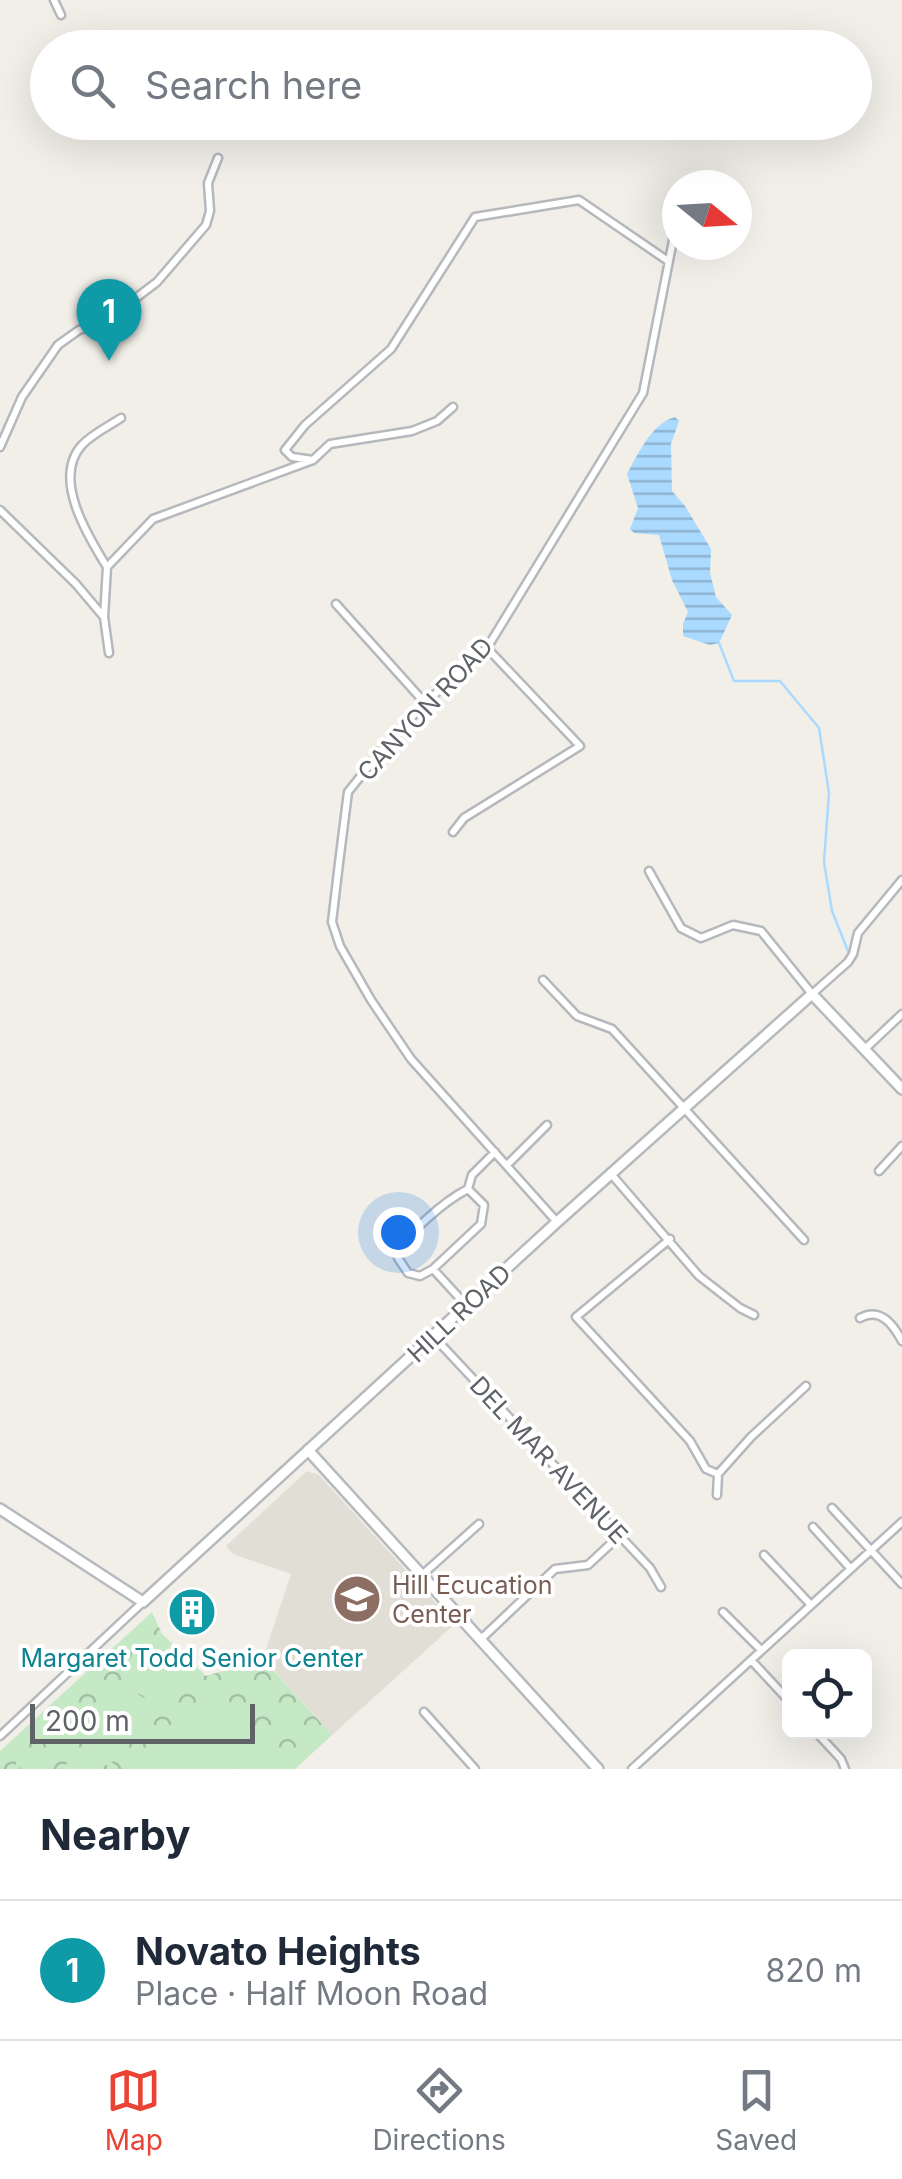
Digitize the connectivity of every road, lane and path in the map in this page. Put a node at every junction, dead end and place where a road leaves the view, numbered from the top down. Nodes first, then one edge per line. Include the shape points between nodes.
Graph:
1 (54, 0) edge
2 (62, 14) dead end
3 (218, 158) dead end
4 (668, 261) joint
5 (453, 408) dead end
6 (122, 418) dead end
7 (0, 447) edge
8 (313, 460) junction
9 (0, 510) edge
10 (107, 566) junction
11 (336, 604) dead end
12 (104, 617) junction
13 (486, 648) junction
14 (109, 653) dead end
15 (425, 703) junction
16 (453, 832) dead end
17 (650, 871) dead end
18 (902, 880) edge
19 (543, 980) dead end
20 (812, 994) junction
21 (902, 1014) edge
22 (866, 1048) junction
23 (902, 1089) edge
24 (684, 1110) junction
25 (548, 1125) dead end
26 (902, 1146) edge
27 (496, 1152) junction
28 (507, 1166) junction
29 (878, 1171) dead end
30 (612, 1175) junction
31 (468, 1190) junction
32 (558, 1222) junction
33 (670, 1238) junction
34 (804, 1240) dead end
35 (432, 1270) junction
36 (467, 1306) junction
37 (754, 1315) dead end
38 (860, 1318) dead end
39 (434, 1336) junction
40 (902, 1341) edge
41 (806, 1386) dead end
42 (308, 1450) junction
43 (718, 1474) junction
44 (717, 1495) dead end
45 (0, 1508) edge
46 (832, 1508) dead end
47 (902, 1522) edge
48 (480, 1524) dead end
49 (812, 1527) dead end
50 (619, 1536) junction
51 (872, 1550) junction
52 (764, 1554) dead end
53 (851, 1569) junction
54 (422, 1575) junction
55 (902, 1584) edge
56 (661, 1587) dead end
57 (143, 1602) junction
58 (811, 1605) junction
59 (723, 1612) dead end
60 (480, 1640) junction
61 (762, 1650) junction
62 (752, 1660) junction
63 (782, 1693) edge
64 (424, 1712) dead end
65 (0, 1736) edge
66 (822, 1739) edge
67 (475, 1769) edge
68 (598, 1769) edge
69 (632, 1769) edge
70 (845, 1769) edge

1 - 2 street
3 - 7 street via 208,182 206,226 157,282 107,320 58,345 22,397
4 - 8 street via 579,200 475,217 391,349 285,450
4 - 13 street, CANYON ROAD via 643,393
5 - 8 street via 412,431 330,444
6 - 10 street via 83,444 70,464 88,532
8 - 10 street via 153,520
9 - 12 street
10 - 12 street
11 - 15 street
12 - 14 street
13 - 15 street, CANYON ROAD
13 - 16 street via 580,746 464,818
15 - 27 street, CANYON ROAD via 348,792 332,922 340,946 411,1059
17 - 20 street via 681,928 701,938 733,925 761,931
18 - 20 street, HILL ROAD via 858,933 848,962
19 - 24 street via 577,1016 612,1029
20 - 22 street
20 - 24 street, HILL ROAD
21 - 22 street
22 - 23 street
24 - 30 street, HILL ROAD
24 - 34 street
25 - 28 street
26 - 29 street
27 - 28 street, CANYON ROAD
27 - 31 street via 472,1176
28 - 32 street, CANYON ROAD
30 - 32 street, HILL ROAD
30 - 33 street
31 - 35 street via 484,1205 484,1217
31 - 35 street via 400,1248 408,1273
32 - 36 street, HILL ROAD
33 - 37 street via 699,1276
33 - 43 street via 576,1317
35 - 36 street
36 - 39 street, HILL ROAD
38 - 40 street via 882,1316
39 - 42 street, HILL ROAD
39 - 50 street, DEL MAR AVENUE
41 - 43 street
42 - 54 street
42 - 57 street, HILL ROAD
43 - 44 street
45 - 57 street
46 - 51 street
47 - 51 street
48 - 54 street
49 - 53 street
50 - 56 street, DEL MAR AVENUE
50 - 60 street via 588,1565 554,1569
51 - 53 street
51 - 55 street
52 - 58 street
53 - 58 street
54 - 60 street
57 - 65 street, HILL ROAD
58 - 61 street
59 - 61 street
60 - 68 street
61 - 62 street
62 - 63 street
62 - 69 street
64 - 67 street
66 - 70 street

